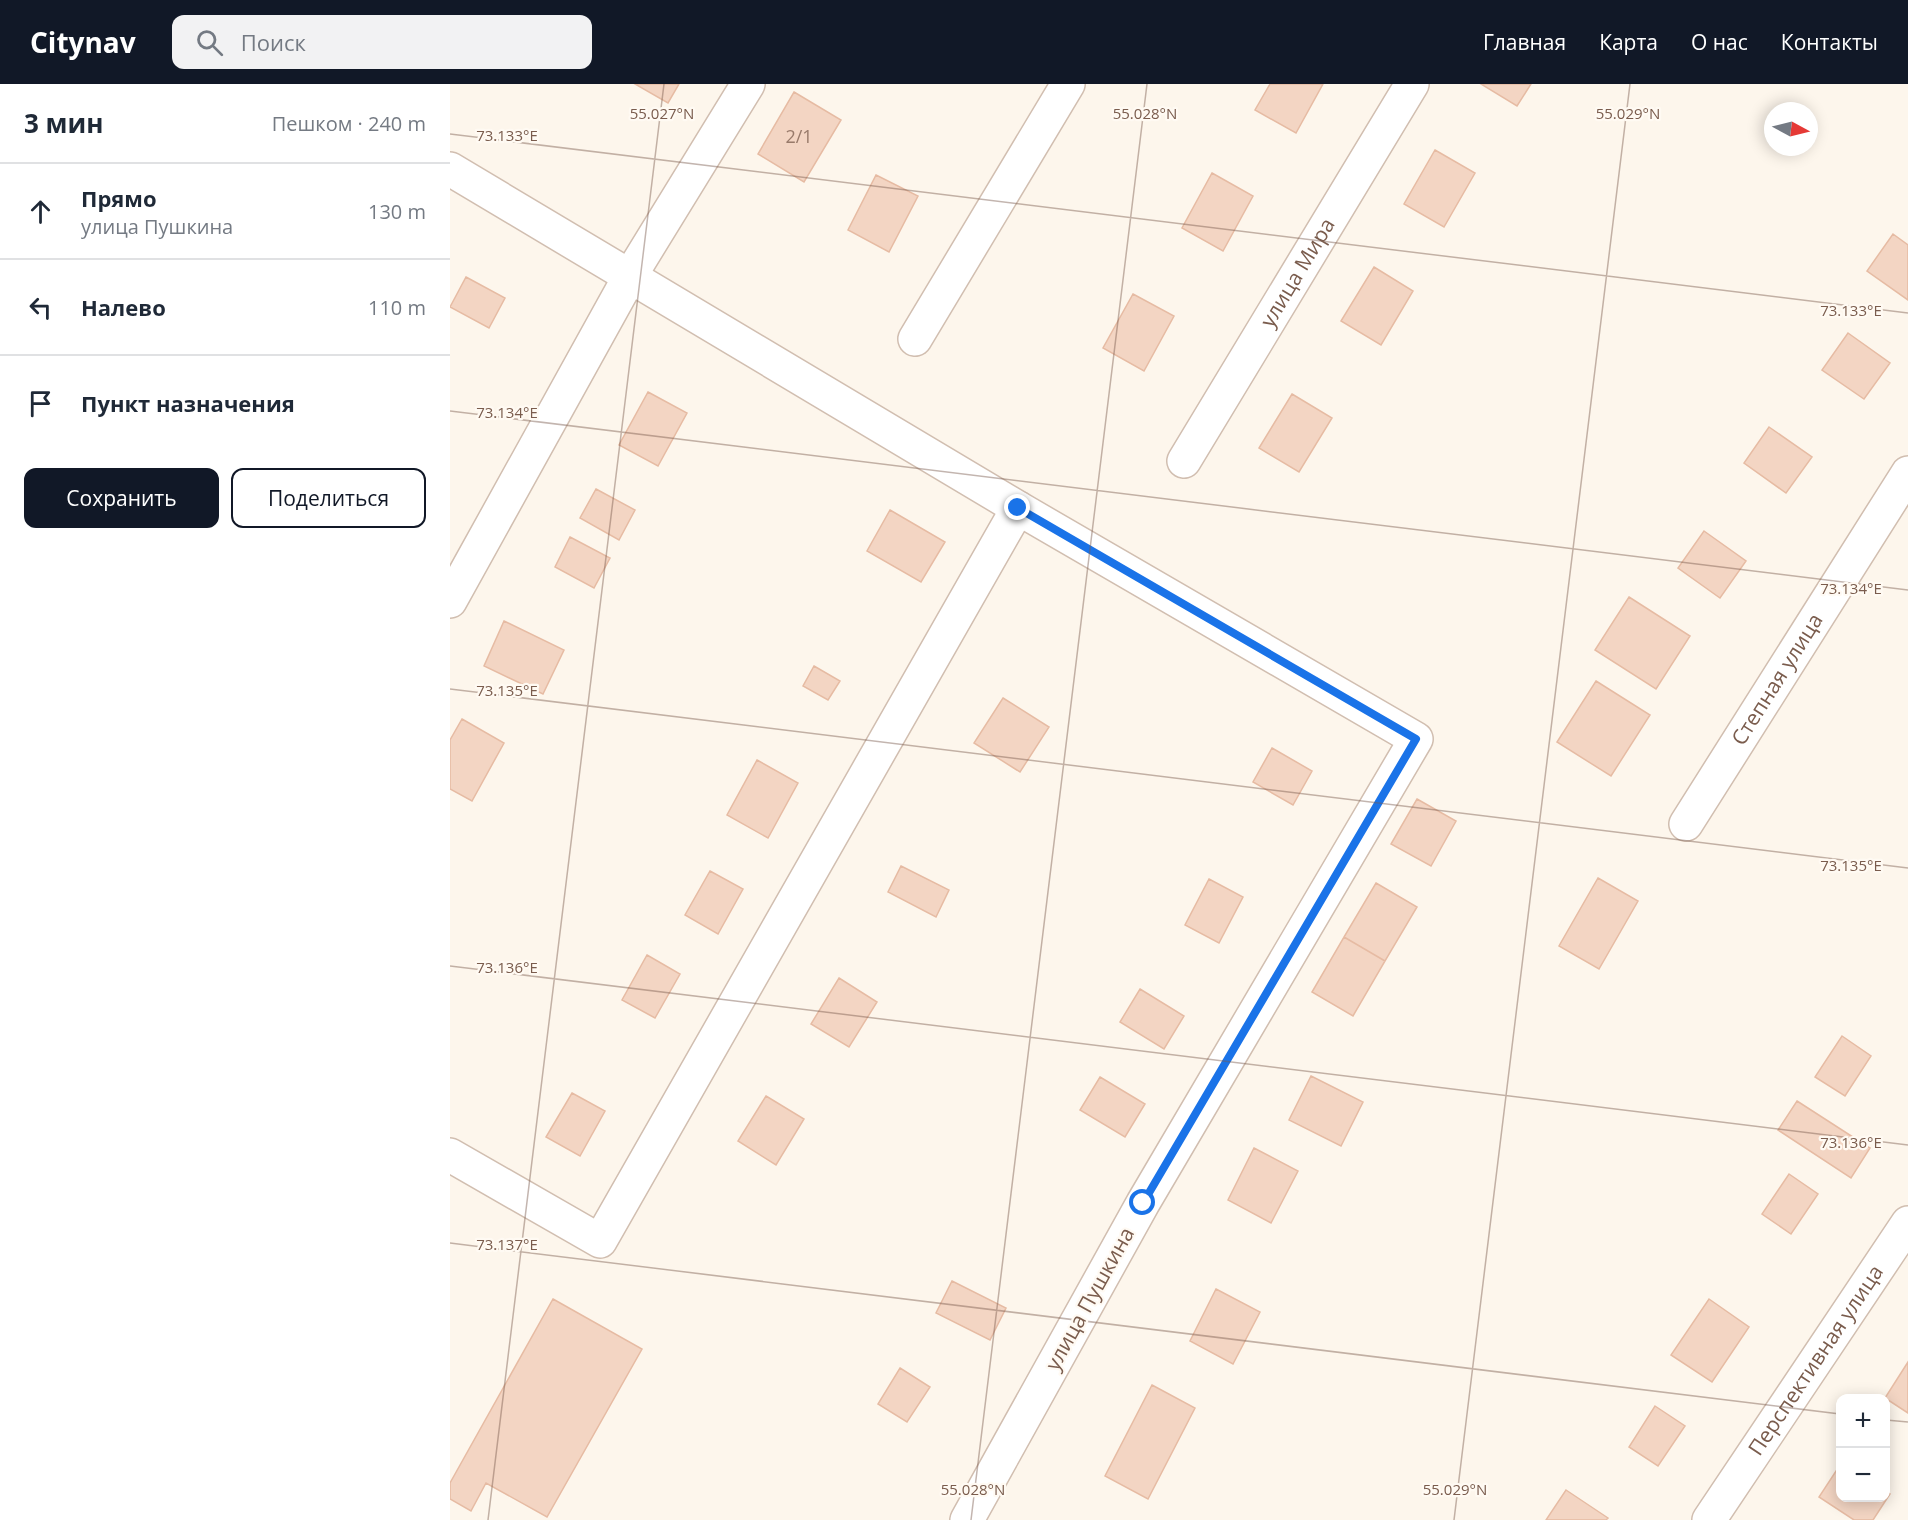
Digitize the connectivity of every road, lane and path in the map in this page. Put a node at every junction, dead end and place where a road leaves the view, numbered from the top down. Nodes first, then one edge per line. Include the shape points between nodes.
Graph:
1 (748, 84) edge
2 (1068, 84) edge
3 (1412, 84) edge
4 (450, 170) edge
5 (630, 276) junction
6 (915, 339) dead end
7 (1184, 461) dead end
8 (1908, 474) edge
9 (1018, 508) junction
10 (450, 601) edge
11 (1686, 824) dead end
12 (450, 1155) edge
13 (1908, 1223) edge
14 (1716, 1509) edge
15 (967, 1520) edge

1 - 5 street
2 - 6 street
3 - 7 street, улица Мира
4 - 5 street
5 - 9 street
5 - 10 street
8 - 11 street, Степная улица
9 - 12 street via 600,1241
9 - 15 street, улица Пушкина via 1416,739 1143,1203
13 - 14 street, Перспективная улица

